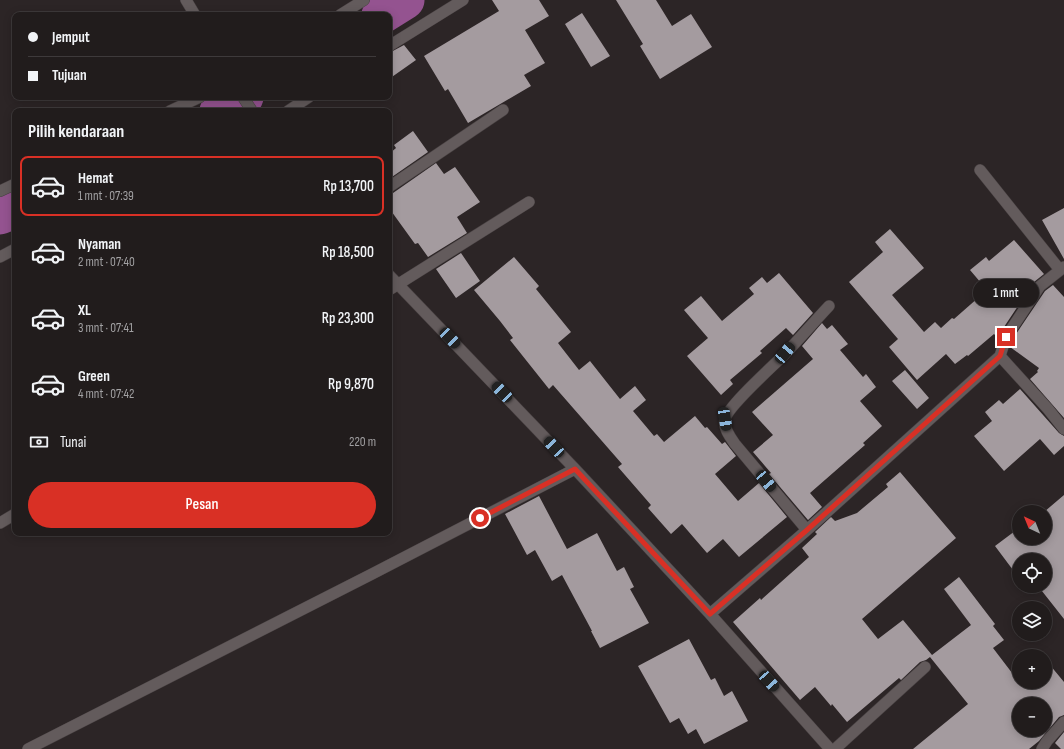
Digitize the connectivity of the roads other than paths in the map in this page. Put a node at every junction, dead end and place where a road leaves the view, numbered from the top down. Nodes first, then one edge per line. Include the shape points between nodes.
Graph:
1 (186, 0) edge
2 (364, 0) edge
3 (464, 0) edge
4 (193, 12) edge
5 (345, 12) edge
6 (392, 44) edge
7 (194, 100) edge
8 (304, 100) edge
9 (176, 108) edge
10 (292, 108) edge
11 (503, 110) dead end
12 (980, 170) dead end
13 (12, 185) edge
14 (392, 185) edge
15 (0, 191) edge
16 (529, 202) dead end
17 (12, 251) edge
18 (0, 257) edge
19 (1062, 269) edge
20 (394, 287) edge
21 (829, 306) dead end
22 (1000, 356) junction
23 (1064, 429) edge
24 (575, 469) junction
25 (12, 516) edge
26 (0, 522) edge
27 (807, 530) junction
28 (710, 614) junction
29 (925, 667) dead end
30 (1064, 722) edge
31 (28, 749) edge
32 (830, 749) edge
33 (835, 749) edge
34 (1042, 749) edge

1 - 4 street
2 - 5 street
3 - 6 street
7 - 9 street
8 - 10 street
11 - 14 street
12 - 19 street
13 - 15 street
16 - 20 street
17 - 18 street
19 - 22 street via 1040,286 1006,337
20 - 24 street
21 - 27 street via 732,407 725,419 727,432 734,444
22 - 23 street
22 - 27 street
24 - 28 street
24 - 31 street
25 - 26 street
27 - 28 street
28 - 32 street
29 - 33 street
30 - 34 street

